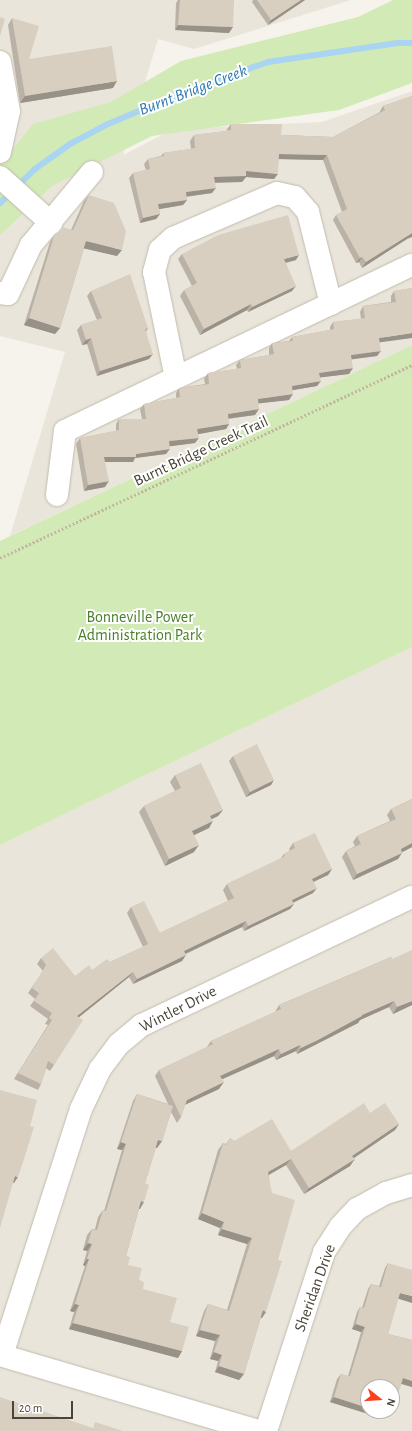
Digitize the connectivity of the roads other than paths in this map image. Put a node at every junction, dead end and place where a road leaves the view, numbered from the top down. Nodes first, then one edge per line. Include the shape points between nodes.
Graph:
1 (0, 62) edge
2 (0, 152) edge
3 (92, 172) dead end
4 (3, 179) edge
5 (50, 223) junction
6 (412, 265) edge
7 (0, 293) edge
8 (330, 304) junction
9 (176, 378) junction
10 (57, 495) dead end
11 (412, 897) edge
12 (412, 1185) edge
13 (1, 1355) edge
14 (260, 1431) edge
15 (266, 1431) edge

1 - 2 street via 9,111
3 - 5 street
4 - 5 street
5 - 7 street via 31,245 8,294
6 - 8 street
8 - 9 street
8 - 9 street via 308,212 295,197 277,193 173,238 160,250 154,272
9 - 10 street via 65,431
11 - 13 street, Wintler Drive via 142,1025 119,1044 100,1069 81,1109
12 - 15 street, Sheridan Drive via 386,1193 357,1208 340,1227 324,1252
13 - 14 street

